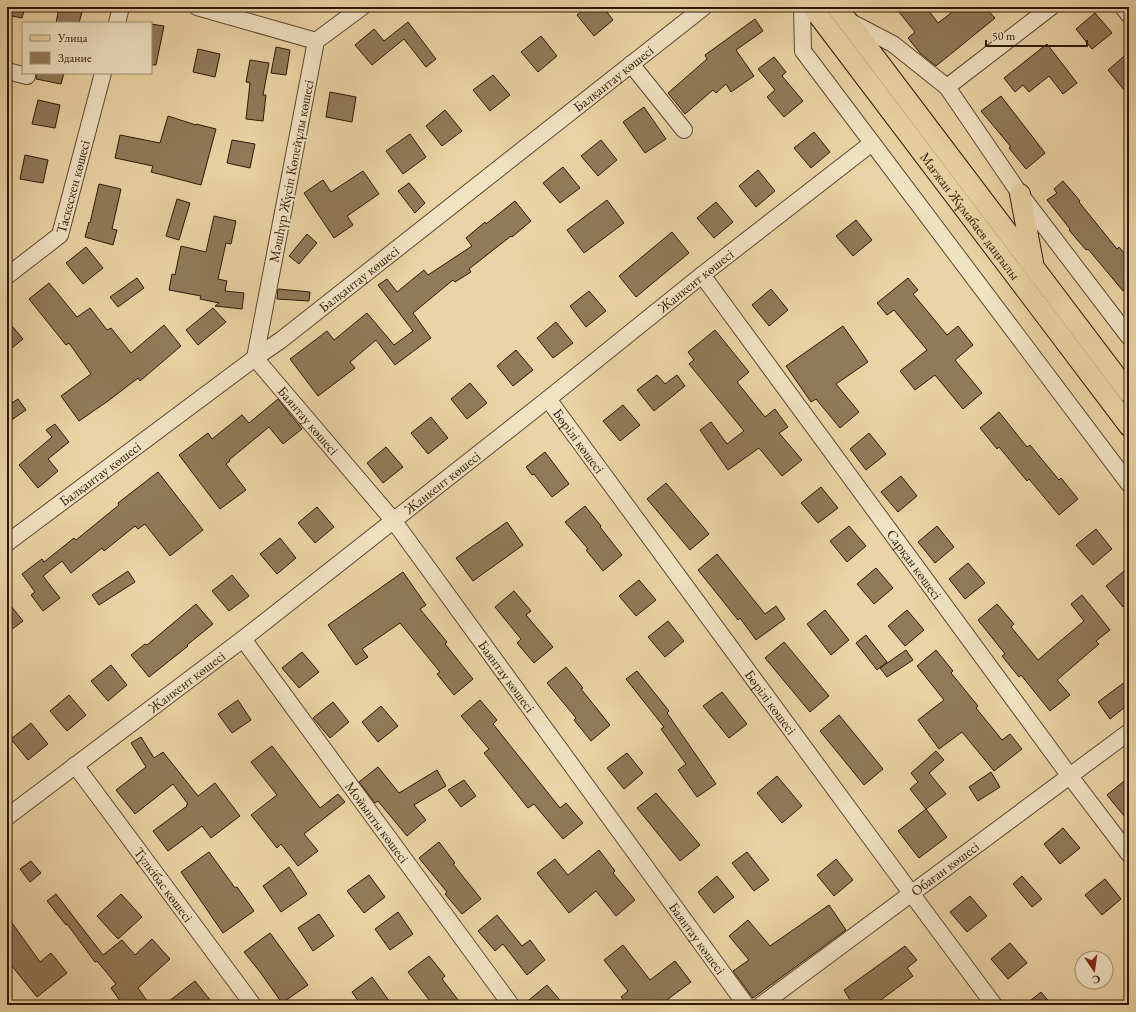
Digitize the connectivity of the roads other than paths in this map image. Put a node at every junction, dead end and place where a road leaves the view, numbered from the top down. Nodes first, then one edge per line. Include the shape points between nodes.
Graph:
1 (121, 7) edge
2 (197, 7) edge
3 (362, 7) edge
4 (704, 7) edge
5 (802, 7) edge
6 (812, 7) edge
7 (1051, 7) edge
8 (1123, 7) edge
9 (841, 13) edge
10 (1129, 15) edge
11 (117, 22) edge
12 (316, 41) junction
13 (631, 64) junction
14 (7, 71) edge
15 (103, 74) edge
16 (27, 76) dead end
17 (947, 87) junction
18 (684, 130) dead end
19 (872, 143) junction
20 (1020, 194) junction
21 (1033, 266) junction
22 (702, 275) junction
23 (7, 276) edge
24 (1129, 337) edge
25 (255, 358) junction
26 (1129, 392) edge
27 (548, 399) junction
28 (1129, 426) edge
29 (1129, 484) edge
30 (393, 520) junction
31 (7, 543) edge
32 (243, 639) junction
33 (1129, 732) edge
34 (75, 765) junction
35 (1070, 775) junction
36 (7, 817) edge
37 (1129, 854) edge
38 (911, 894) junction
39 (253, 1005) edge
40 (511, 1005) edge
41 (746, 1005) edge
42 (761, 1005) edge
43 (994, 1005) edge

1 - 11 street
2 - 12 street
3 - 12 street
4 - 13 street, Балқантау көшесі
5 - 19 street via 803,51
6 - 28 main road, Мағжан Жұмабаев даңғылы
7 - 17 street
8 - 10 street
9 - 17 street via 893,44
9 - 21 main road, Мағжан Жұмабаев даңғылы
12 - 25 street, Мәшһүр Жүсіп Көпейұлы көшесі
13 - 18 street
13 - 25 street, Балқантау көшесі
14 - 16 street
15 - 23 street, Таскескен көшесі via 60,235
17 - 20 street
19 - 22 street, Жанкент көшесі
19 - 29 street
20 - 21 main road
20 - 24 street
21 - 26 main road, Мағжан Жұмабаев даңғылы
22 - 27 street, Жанкент көшесі
22 - 35 street, Сарқан көшесі
25 - 30 street, Баянтау көшесі
25 - 31 street, Балқантау көшесі
27 - 30 street, Жанкент көшесі
27 - 38 street, Бөрілі көшесі
30 - 32 street, Жанкент көшесі
30 - 41 street, Баянтау көшесі
32 - 34 street, Жанкент көшесі
32 - 40 street, Мойынты көшесі
33 - 35 street, Обаған көшесі
34 - 36 street, Жанкент көшесі
34 - 39 street, Түлкібас көшесі
35 - 37 street, Сарқан көшесі
35 - 38 street, Обаған көшесі
38 - 42 street, Обаған көшесі
38 - 43 street, Бөрілі көшесі

